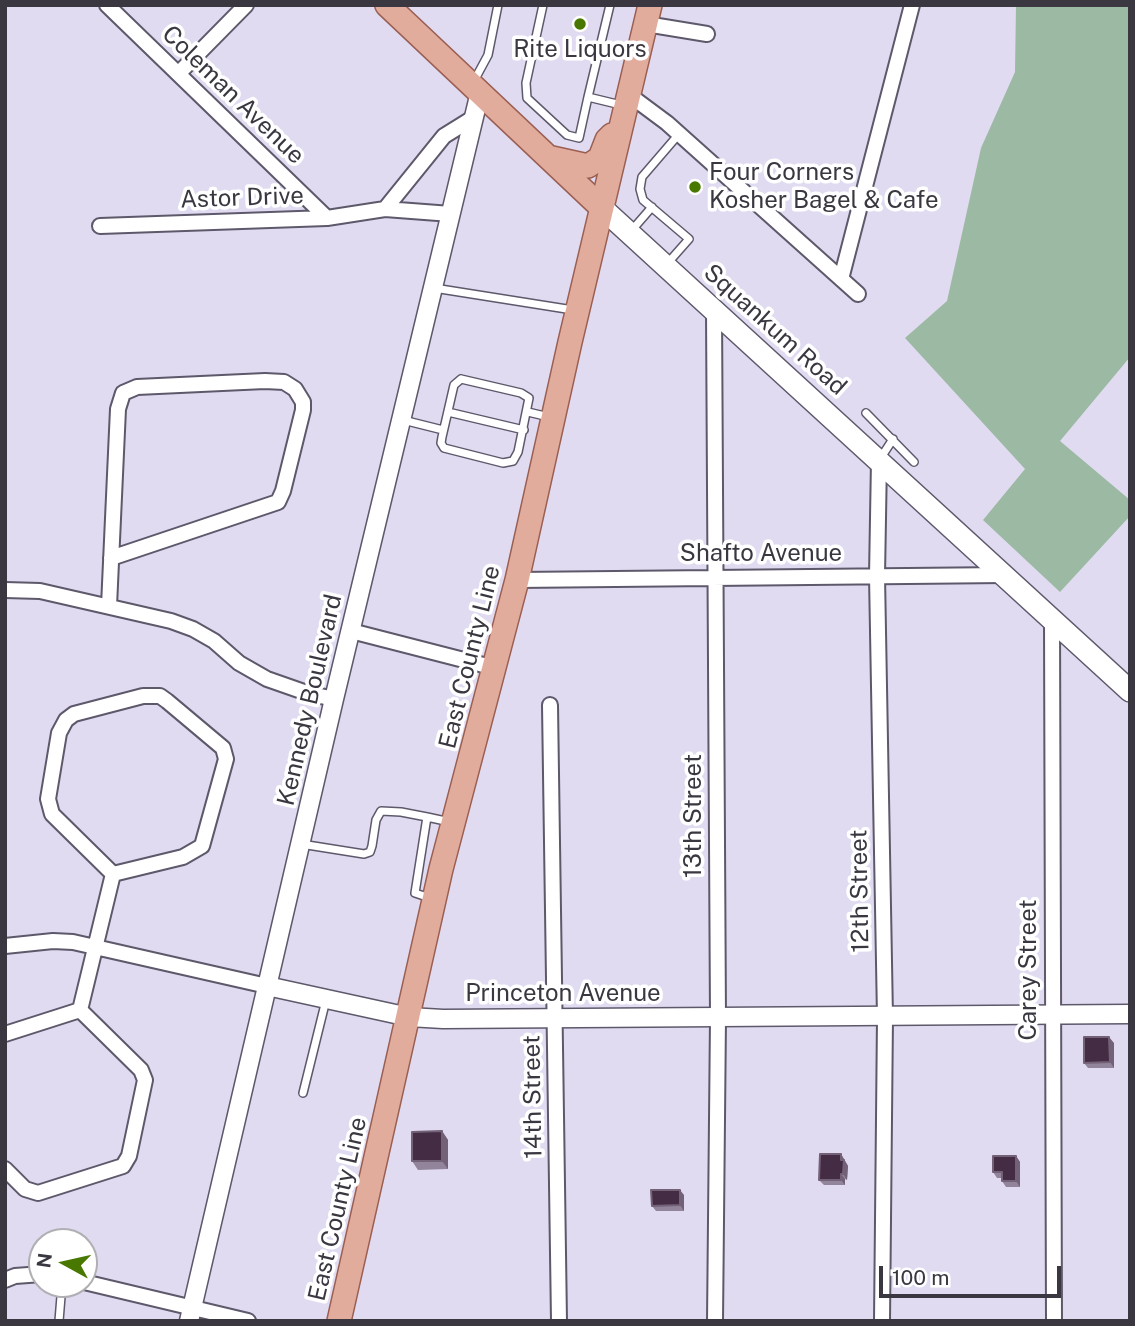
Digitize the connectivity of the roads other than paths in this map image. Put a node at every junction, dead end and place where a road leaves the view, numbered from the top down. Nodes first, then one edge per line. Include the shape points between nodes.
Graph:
1 (247, 5) edge
2 (387, 5) edge
3 (498, 5) edge
4 (543, 5) edge
5 (610, 5) edge
6 (912, 5) edge
7 (113, 7) edge
8 (648, 15) edge
9 (707, 34) dead end
10 (179, 73) junction
11 (476, 88) junction
12 (588, 97) junction
13 (627, 100) junction
14 (473, 118) junction
15 (620, 129) junction
16 (678, 134) junction
17 (549, 158) junction
18 (652, 207) junction
19 (601, 208) junction
20 (385, 209) junction
21 (451, 214) junction
22 (327, 218) junction
23 (100, 226) dead end
24 (629, 233) junction
25 (666, 266) junction
26 (841, 279) junction
27 (434, 288) junction
28 (858, 294) dead end
29 (714, 310) junction
30 (577, 311) junction
31 (448, 412) junction
32 (528, 412) junction
33 (866, 414) dead end
34 (553, 418) junction
35 (401, 419) junction
36 (443, 430) junction
37 (524, 430) junction
38 (893, 439) junction
39 (879, 460) junction
40 (915, 462) dead end
41 (111, 558) junction
42 (1005, 575) junction
43 (877, 576) junction
44 (714, 577) junction
45 (517, 580) junction
46 (5, 590) edge
47 (109, 606) junction
48 (1052, 619) junction
49 (351, 631) junction
50 (495, 668) junction
51 (1126, 681) edge
52 (334, 699) junction
53 (550, 705) dead end
54 (427, 817) junction
55 (454, 822) junction
56 (301, 844) junction
57 (434, 851) junction
58 (113, 874) junction
59 (5, 946) edge
60 (94, 947) junction
61 (267, 986) junction
62 (326, 1000) junction
63 (80, 1010) junction
64 (1052, 1014) junction
65 (1130, 1014) edge
66 (409, 1017) junction
67 (885, 1017) junction
68 (718, 1018) junction
69 (555, 1019) junction
70 (5, 1034) edge
71 (303, 1093) dead end
72 (5, 1169) edge
73 (28, 1275) edge
74 (5, 1280) edge
75 (98, 1286) edge
76 (61, 1298) edge
77 (191, 1314) edge
78 (59, 1321) edge
79 (248, 1321) edge
80 (339, 1321) edge
81 (559, 1321) edge
82 (715, 1321) edge
83 (882, 1321) edge
84 (1054, 1321) edge

1 - 10 street
2 - 11 main road, Squankum Road
3 - 11 lane
4 - 12 lane via 526,83 527,98 567,135 579,138
5 - 12 lane
6 - 26 street
7 - 10 street, Coleman Avenue
8 - 9 street
8 - 13 main road, East County Line
10 - 22 street, Coleman Avenue
11 - 14 street, Kennedy Boulevard
11 - 17 main road, Squankum Road
12 - 13 lane
13 - 15 main road, East County Line
13 - 16 street
14 - 20 street via 444,136
14 - 21 street, Kennedy Boulevard
15 - 17 main road via 590,165
15 - 19 main road, East County Line
16 - 18 lane via 642,177 643,200
16 - 26 street
17 - 19 main road, Squankum Road
18 - 24 lane
18 - 25 lane via 689,239
19 - 24 main road, Squankum Road
19 - 30 main road, East County Line
20 - 21 street, Astor Drive
20 - 22 street, Astor Drive
21 - 27 street, Kennedy Boulevard
22 - 23 street, Astor Drive
24 - 25 main road, Squankum Road
25 - 29 main road, Squankum Road
26 - 28 street
27 - 30 lane
27 - 35 street, Kennedy Boulevard
29 - 39 main road, Squankum Road
29 - 44 street, 13th Street
30 - 34 main road, East County Line
31 - 32 lane via 454,385 461,379 526,395
31 - 36 lane
31 - 37 lane
32 - 34 lane
32 - 37 lane
33 - 38 lane
34 - 45 main road, East County Line
35 - 36 lane
35 - 49 street, Kennedy Boulevard
36 - 37 lane via 441,443 449,451 509,463 516,457
38 - 39 lane
38 - 40 lane
39 - 42 main road, Squankum Road
39 - 43 street, 12th Street
41 - 41 street via 278,502 303,410 295,388 265,381 137,387 123,393 118,409
41 - 47 street
42 - 43 street, Shafto Avenue
42 - 48 main road, Squankum Road
43 - 44 street, Shafto Avenue
43 - 67 street, 12th Street
44 - 45 street, Shafto Avenue
44 - 68 street, 13th Street
45 - 50 main road, East County Line
46 - 47 street
47 - 52 street via 193,629 267,679
48 - 51 main road, Squankum Road
48 - 64 street, Carey Street
49 - 50 street
49 - 52 street, Kennedy Boulevard
50 - 55 main road, East County Line
52 - 56 street, Kennedy Boulevard
53 - 69 street, 14th Street
54 - 55 lane
54 - 56 lane via 381,811 370,852 364,854
54 - 57 lane
55 - 57 main road, East County Line
56 - 61 street, Kennedy Boulevard
57 - 66 main road, East County Line via 434,900
58 - 58 street via 183,857 202,846 223,775 223,748 160,696 143,696 75,714 60,733 49,808
58 - 60 street
59 - 60 street, Princeton Avenue via 53,941
60 - 61 street, Princeton Avenue
60 - 63 street
61 - 62 street, Princeton Avenue
61 - 77 street, Kennedy Boulevard
62 - 66 street, Princeton Avenue
62 - 71 lane
63 - 70 street
63 - 72 street via 141,1070 145,1080 128,1161 114,1171 38,1193 25,1189
64 - 65 street, Princeton Avenue
64 - 67 street, Princeton Avenue
64 - 84 street, Carey Street
66 - 69 street, Princeton Avenue
66 - 80 main road, East County Line
67 - 68 street, Princeton Avenue
67 - 83 street, 12th Street
68 - 69 street, Princeton Avenue
68 - 82 street, 13th Street
69 - 81 street, 14th Street
73 - 74 street
75 - 77 street
76 - 78 lane
77 - 79 street

